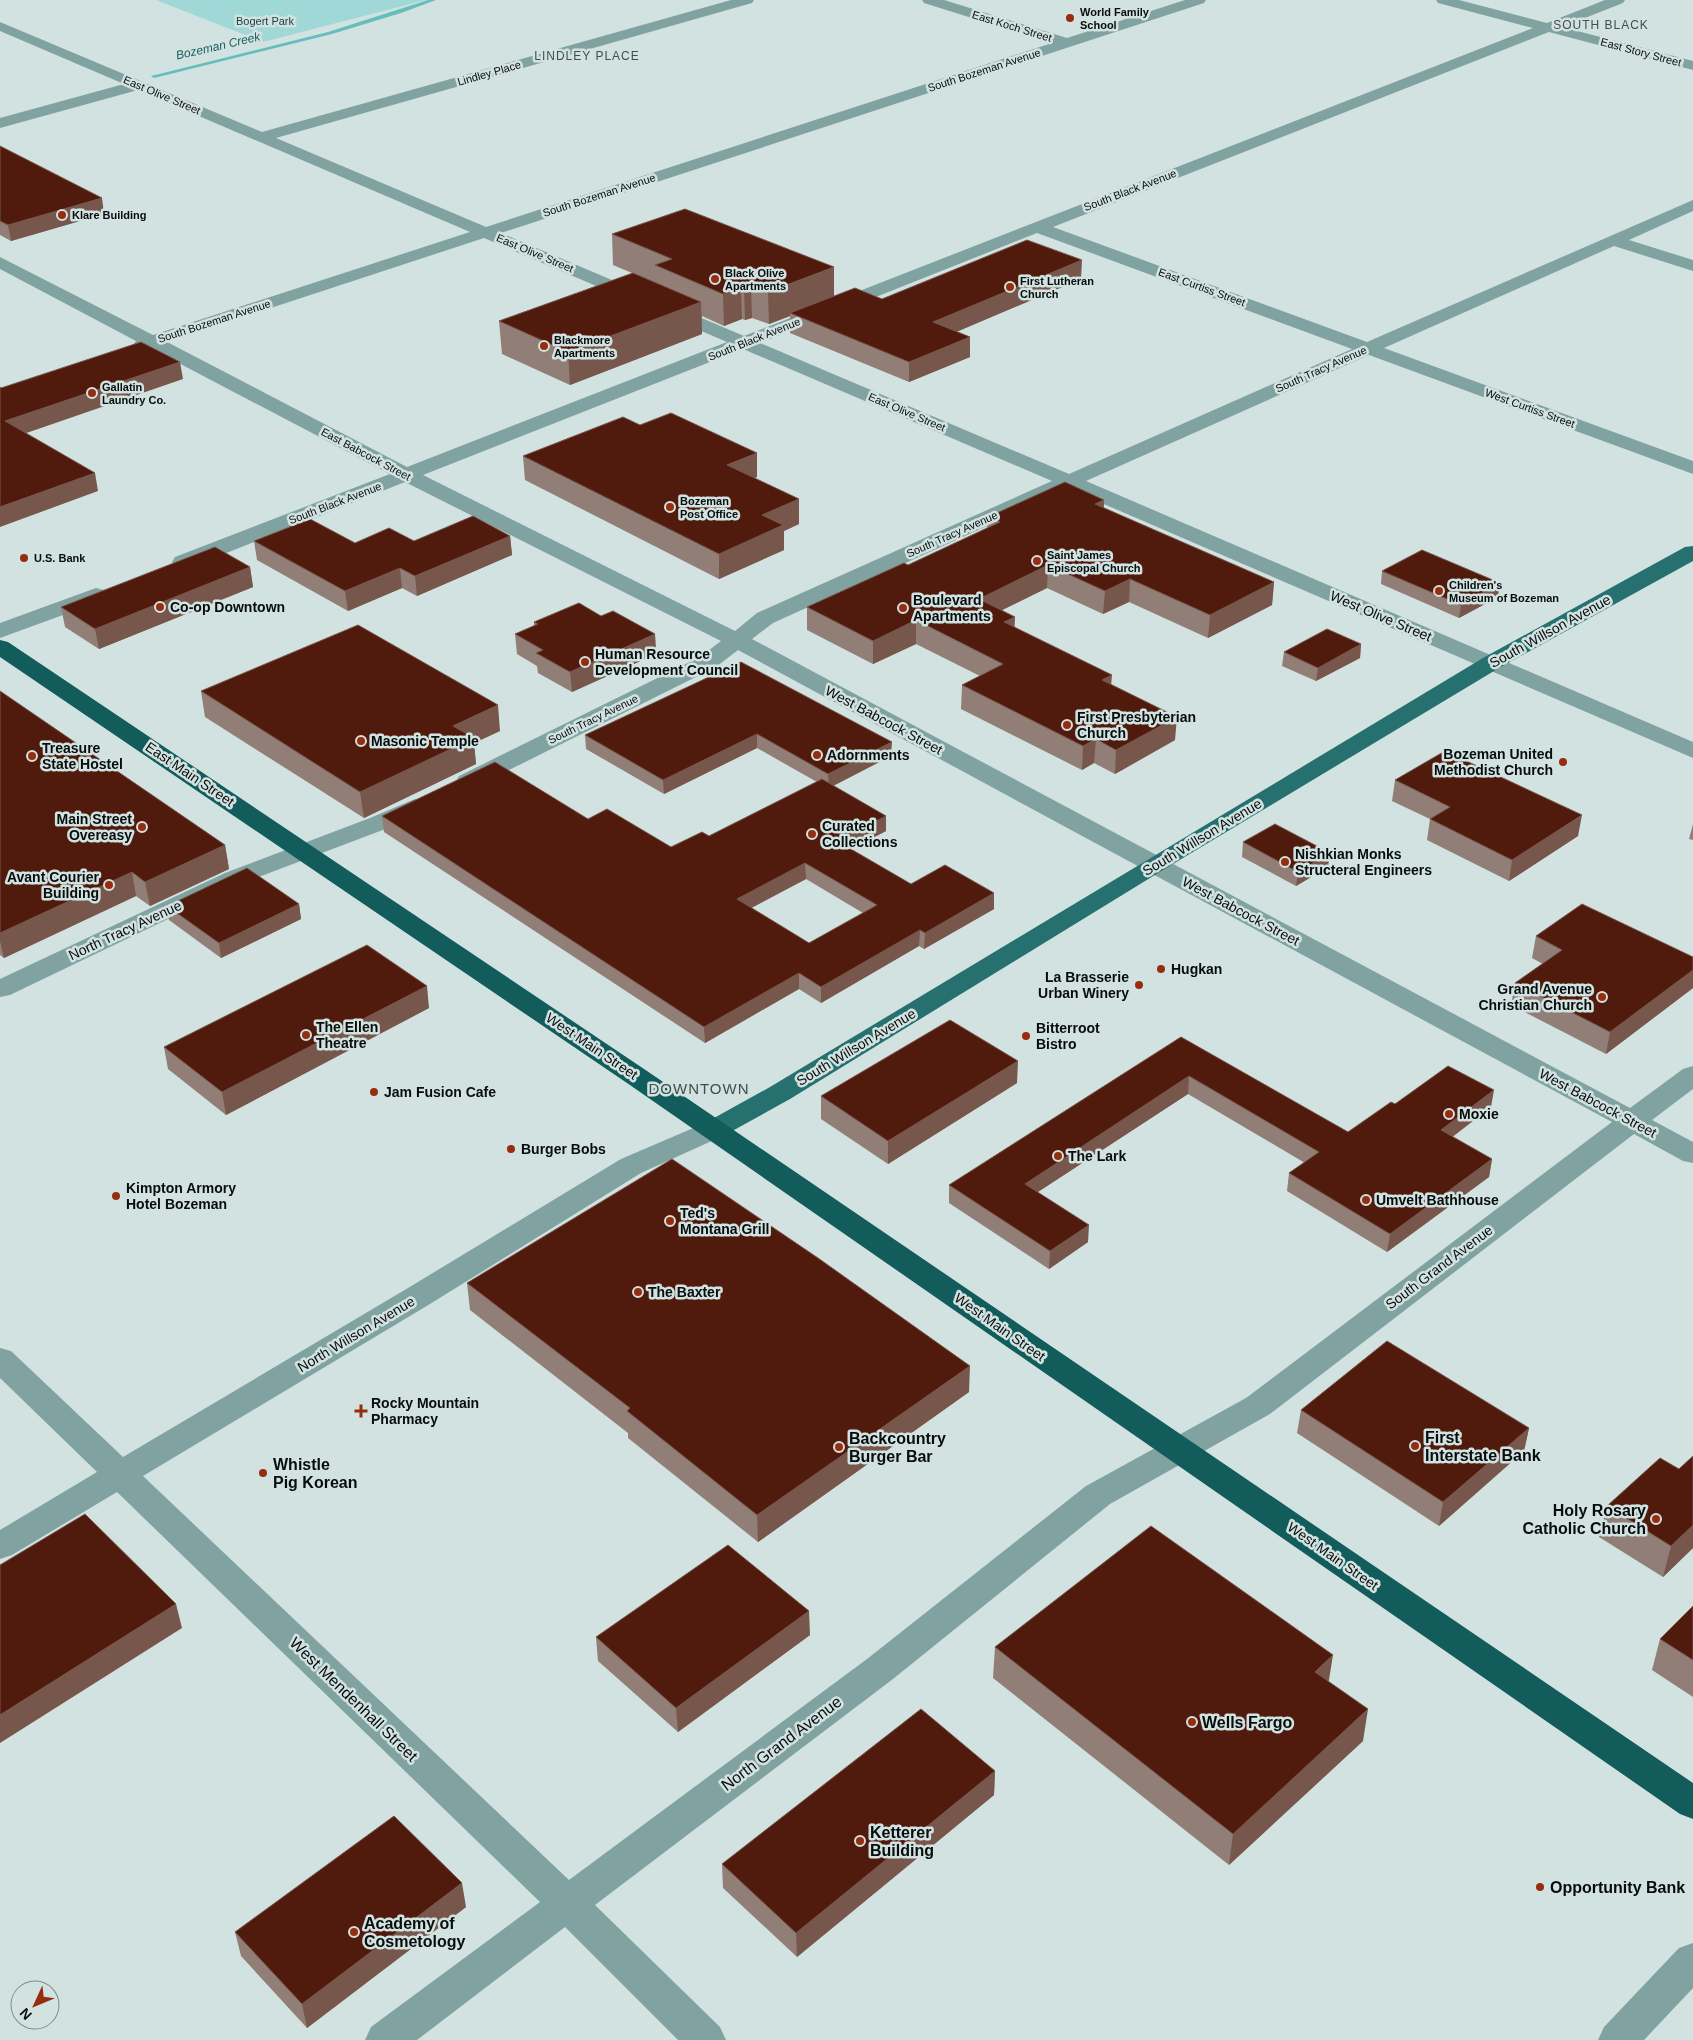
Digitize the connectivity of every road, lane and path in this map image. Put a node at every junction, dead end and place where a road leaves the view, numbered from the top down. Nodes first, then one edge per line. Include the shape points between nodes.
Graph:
1 (747, 0) edge
2 (929, 0) edge
3 (1199, 0) edge
4 (1443, 0) edge
5 (1618, 0) edge
6 (0, 26) edge
7 (1547, 28) junction
8 (1067, 43) junction
9 (1693, 66) edge
10 (139, 85) junction
11 (0, 123) edge
12 (261, 137) junction
13 (1693, 205) edge
14 (1036, 227) junction
15 (485, 232) junction
16 (1613, 240) junction
17 (0, 262) edge
18 (1693, 266) edge
19 (152, 341) junction
20 (745, 343) junction
21 (1367, 348) junction
22 (125, 350) edge
23 (1693, 468) edge
24 (407, 475) junction
25 (1069, 481) junction
26 (1693, 552) edge
27 (162, 570) edge
28 (108, 590) edge
29 (0, 631) edge
30 (736, 640) junction
31 (0, 647) edge
32 (1491, 663) junction
33 (1693, 751) edge
34 (306, 851) junction
35 (1154, 865) junction
36 (0, 989) edge
37 (1693, 1075) edge
38 (1631, 1121) junction
39 (715, 1129) junction
40 (1693, 1154) edge
41 (0, 1359) edge
42 (1180, 1451) junction
43 (120, 1475) junction
44 (0, 1546) edge
45 (1693, 1803) edge
46 (567, 1904) junction
47 (1693, 1960) edge
48 (385, 2040) edge
49 (706, 2040) edge
50 (1618, 2040) edge

1 - 12 street, Lindley Place
2 - 8 street, East Koch Street
3 - 8 street, South Bozeman Avenue
4 - 7 street, East Story Street
5 - 7 street, South Black Avenue
6 - 10 street, East Olive Street
7 - 9 street, East Story Street
7 - 14 street, South Black Avenue
8 - 15 street, South Bozeman Avenue
10 - 11 street
10 - 12 street, East Olive Street
12 - 15 street, East Olive Street
13 - 16 street, South Tracy Avenue
14 - 20 street, South Black Avenue
14 - 21 street, East Curtiss Street
15 - 19 street, South Bozeman Avenue
15 - 20 street, East Olive Street
16 - 18 street
16 - 21 street, South Tracy Avenue
17 - 19 street, East Babcock Street
19 - 22 street, South Bozeman Avenue
19 - 24 street, East Babcock Street
20 - 24 street, South Black Avenue
20 - 25 street, East Olive Street
21 - 23 street, West Curtiss Street
21 - 25 street, South Tracy Avenue
24 - 27 street, South Black Avenue
24 - 30 street, East Babcock Street
25 - 30 street, South Tracy Avenue via 765,618
25 - 32 street, West Olive Street
26 - 32 main road, South Willson Avenue
28 - 29 street
30 - 34 street, South Tracy Avenue via 708,662 440,794 379,823
30 - 35 street, West Babcock Street
31 - 34 highway, East Main Street
32 - 33 street, West Olive Street
32 - 35 main road, South Willson Avenue
34 - 36 street, North Tracy Avenue via 234,878
34 - 39 highway, West Main Street
35 - 38 street, West Babcock Street
35 - 39 main road, South Willson Avenue via 780,1093
37 - 38 street, South Grand Avenue
38 - 40 street, West Babcock Street
38 - 42 street, South Grand Avenue via 1258,1406
39 - 42 highway, West Main Street
39 - 43 street, North Willson Avenue via 632,1166
41 - 43 street, West Mendenhall Street
42 - 45 highway, West Main Street
42 - 46 street, North Grand Avenue via 1098,1495 880,1669
43 - 44 street, North Willson Avenue
43 - 46 street, West Mendenhall Street
46 - 48 street, North Grand Avenue
46 - 49 street, West Mendenhall Street
47 - 50 street

